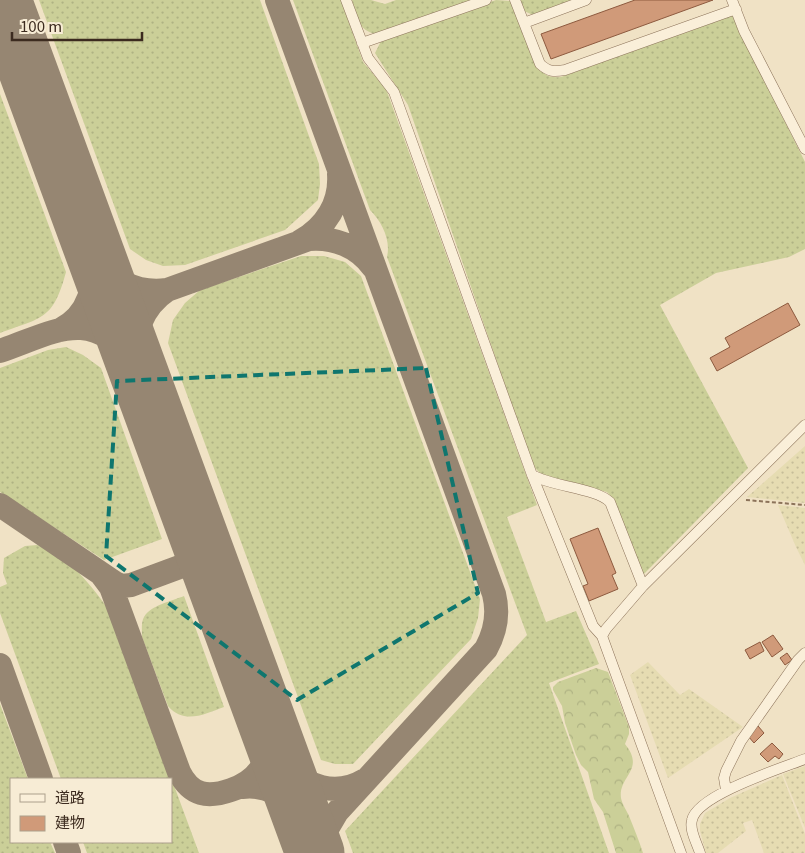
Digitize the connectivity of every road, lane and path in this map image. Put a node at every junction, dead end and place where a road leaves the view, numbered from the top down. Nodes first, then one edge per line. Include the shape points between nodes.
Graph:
1 (346, 0) edge
2 (486, 0) edge
3 (515, 0) edge
4 (586, 0) edge
5 (734, 4) edge
6 (524, 23) junction
7 (362, 43) junction
8 (805, 149) edge
9 (805, 425) edge
10 (532, 475) junction
11 (746, 500) dead end
12 (805, 505) edge
13 (643, 586) junction
14 (602, 636) junction
15 (805, 652) edge
16 (805, 759) edge
17 (726, 790) junction
18 (682, 853) edge
19 (700, 853) edge

1 - 7 street
2 - 7 street
3 - 6 street
4 - 6 street
5 - 6 street via 554,72 540,64
5 - 8 street via 744,31
7 - 10 street via 368,58 394,92
9 - 13 street
10 - 13 street via 547,482 604,496 610,502
10 - 14 street via 594,626
11 - 12 path
13 - 14 street
14 - 18 street
15 - 17 street via 741,741 726,771
16 - 17 street
17 - 19 street via 698,808 692,817

